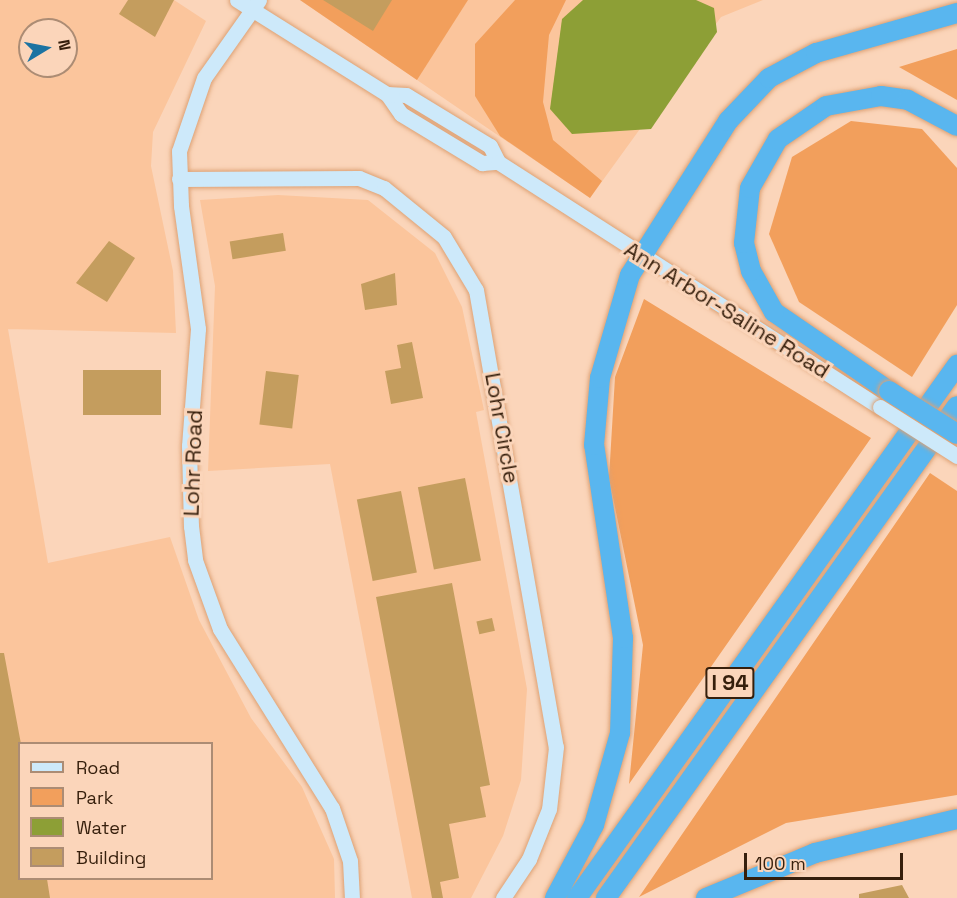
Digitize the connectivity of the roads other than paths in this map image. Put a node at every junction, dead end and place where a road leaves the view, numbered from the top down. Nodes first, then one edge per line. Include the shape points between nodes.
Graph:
1 (237, 0) edge
2 (256, 5) edge
3 (957, 14) edge
4 (957, 126) edge
5 (179, 179) junction
6 (641, 256) junction
7 (957, 351) edge
8 (957, 364) edge
9 (941, 387) junction
10 (884, 399) junction
11 (957, 406) edge
12 (957, 434) edge
13 (957, 456) edge
14 (957, 819) edge
15 (352, 898) edge
16 (503, 898) edge
17 (555, 898) edge
18 (577, 898) edge
19 (606, 898) edge
20 (706, 898) edge

1 - 2 street, Ann Arbor-Saline Road
2 - 5 street, Lohr Road via 204,78 185,124
2 - 6 street, Ann Arbor-Saline Road via 387,94 401,114 482,163 498,162
3 - 6 highway via 816,53 769,78 728,121
4 - 10 highway via 908,100 881,96 826,106 778,139 750,188 744,243 751,271 774,312
5 - 15 street, Lohr Road via 198,329 188,477 195,560 220,629 332,808 350,861
5 - 16 street, Lohr Circle via 359,178 384,188 428,222 467,270 485,332 556,737 549,809 529,859
6 - 10 street, Ann Arbor-Saline Road
6 - 17 highway via 619,310 595,411 596,481 623,638 620,733 594,825
7 - 9 highway
8 - 9 highway, I 94
9 - 18 highway, I 94
10 - 12 highway, bridge
10 - 13 street, Ann Arbor-Saline Road, bridge
11 - 19 highway, I 94
14 - 20 highway via 815,853

